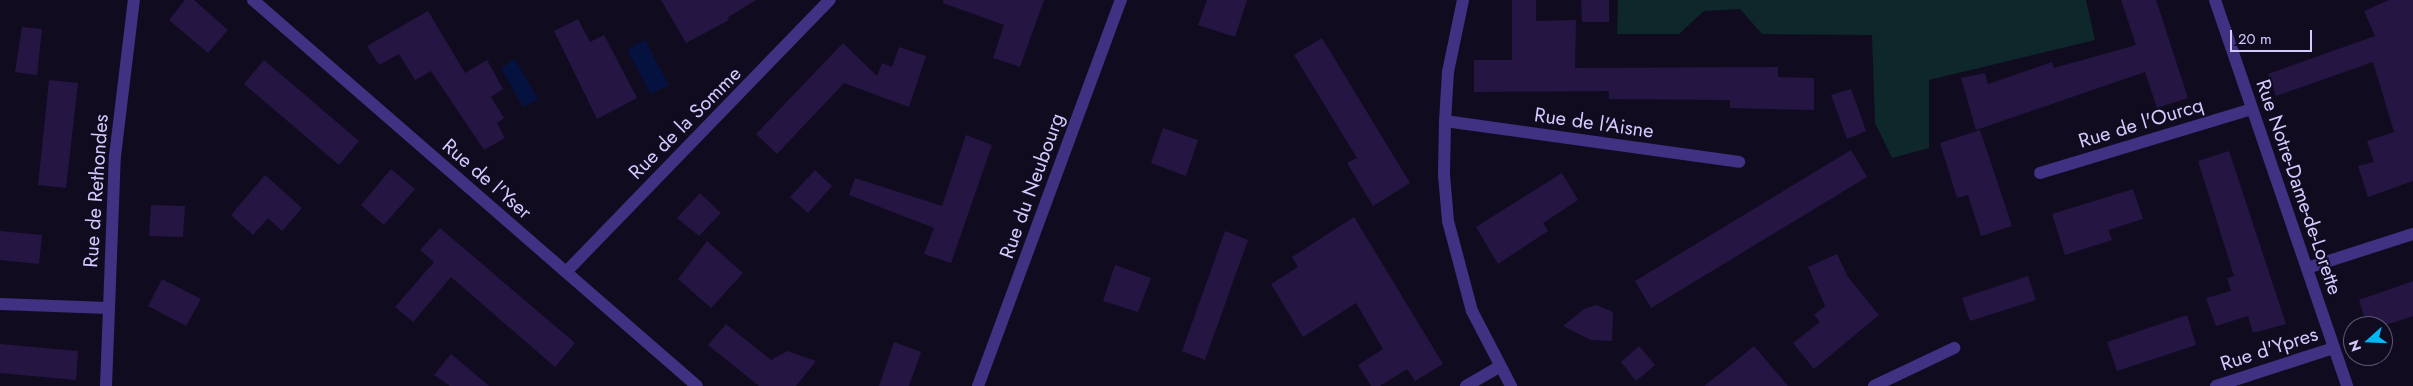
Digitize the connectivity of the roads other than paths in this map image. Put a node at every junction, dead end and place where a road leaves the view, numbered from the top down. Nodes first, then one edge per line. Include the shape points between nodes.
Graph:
1 (134, 0) edge
2 (253, 0) edge
3 (830, 0) edge
4 (1121, 0) edge
5 (1463, 0) edge
6 (2215, 0) edge
7 (2252, 109) junction
8 (1445, 121) junction
9 (1739, 162) dead end
10 (2040, 172) dead end
11 (2413, 234) edge
12 (2307, 268) junction
13 (566, 272) junction
14 (0, 304) edge
15 (108, 308) junction
16 (1954, 348) dead end
17 (2334, 348) junction
18 (1500, 366) junction
19 (106, 386) edge
20 (697, 386) edge
21 (978, 386) edge
22 (1466, 386) edge
23 (1511, 386) edge
24 (1874, 386) edge
25 (2216, 386) edge
26 (2347, 386) edge

1 - 15 street, Rue de Rethondes via 115,156
2 - 13 street, Rue de l'Yser
3 - 13 street, Rue de la Somme
4 - 21 street, Rue du Neubourg
5 - 8 street via 1448,72
6 - 7 street, Rue Notre-Dame-de-Lorette
7 - 10 street, Rue de l'Ourcq
7 - 12 street, Rue Notre-Dame-de-Lorette
8 - 9 street, Rue de l'Aisne
8 - 18 street via 1444,174 1450,229 1472,311
11 - 12 street
12 - 17 street, Rue Notre-Dame-de-Lorette
13 - 20 street, Rue de l'Yser
14 - 15 street
15 - 19 street, Rue de Rethondes
16 - 24 street
17 - 25 street, Rue d'Ypres
17 - 26 street, Rue Notre-Dame-de-Lorette
18 - 22 street
18 - 23 street

